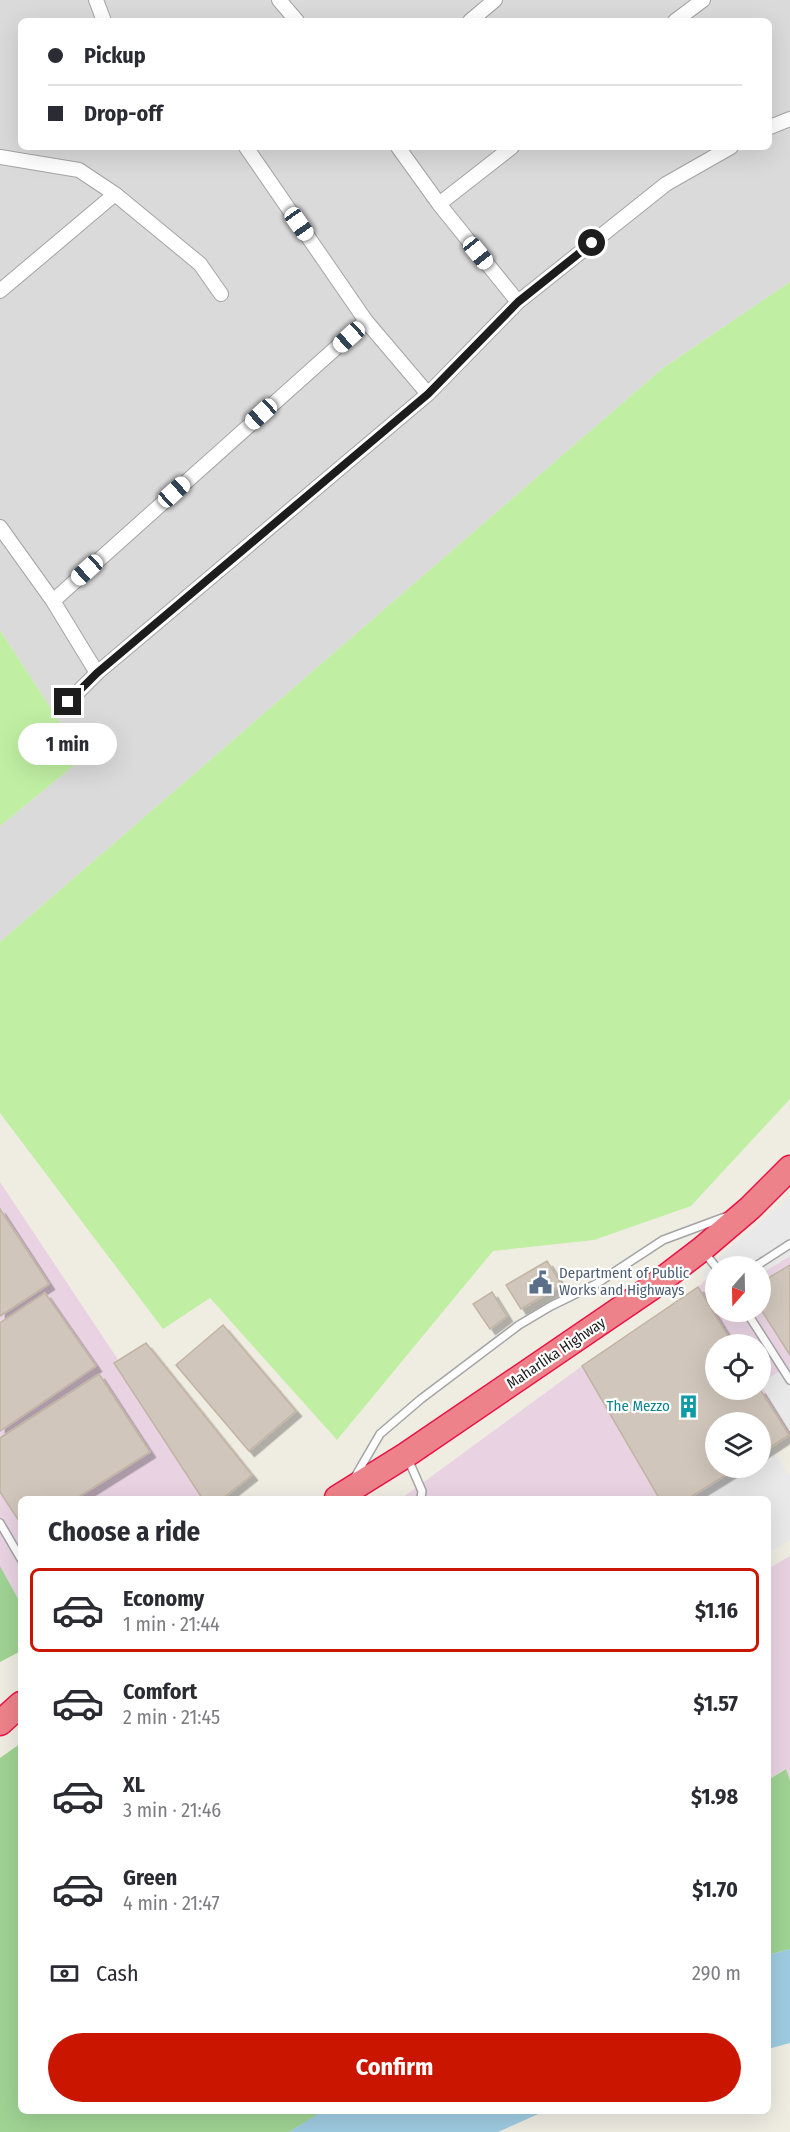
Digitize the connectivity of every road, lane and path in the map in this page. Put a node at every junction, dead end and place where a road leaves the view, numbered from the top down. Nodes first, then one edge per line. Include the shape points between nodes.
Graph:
1 (96, 0) edge
2 (279, 0) edge
3 (495, 0) edge
4 (703, 0) edge
5 (103, 18) edge
6 (294, 18) edge
7 (474, 18) edge
8 (679, 18) edge
9 (790, 119) edge
10 (772, 126) edge
11 (248, 150) edge
12 (400, 150) edge
13 (509, 150) edge
14 (726, 150) edge
15 (0, 157) edge
16 (115, 194) junction
17 (439, 204) junction
18 (0, 291) edge
19 (221, 294) dead end
20 (518, 302) junction
21 (366, 321) junction
22 (428, 394) junction
23 (0, 527) edge
24 (53, 601) junction
25 (97, 673) junction
26 (68, 702) dead end
27 (790, 1168) edge
28 (750, 1208) junction
29 (790, 1244) edge
30 (711, 1256) edge
31 (771, 1256) edge
32 (705, 1260) edge
33 (753, 1322) edge
34 (790, 1380) edge
35 (406, 1455) junction
36 (341, 1496) edge
37 (421, 1496) edge
38 (0, 1523) edge
39 (18, 1554) edge
40 (18, 1699) edge
41 (18, 1707) edge
42 (0, 1708) edge
43 (0, 1722) edge

1 - 5 street
2 - 6 street
3 - 7 street
4 - 8 street
9 - 10 street
11 - 21 street
12 - 17 street
13 - 17 street
14 - 20 street via 666,184
15 - 16 street via 79,170
16 - 18 street
16 - 19 street via 200,264
17 - 20 street
20 - 22 street
21 - 22 street
21 - 24 street
22 - 25 street
23 - 24 street
24 - 25 street
25 - 26 street
27 - 28 highway, Maharlika Highway
28 - 30 highway, Maharlika Highway
28 - 36 lane via 663,1240 597,1284 519,1325 380,1434
29 - 31 lane
32 - 35 highway, Maharlika Highway via 651,1288
33 - 34 lane
35 - 36 highway, Maharlika Highway
35 - 37 lane
38 - 39 lane
40 - 42 highway
41 - 43 highway

